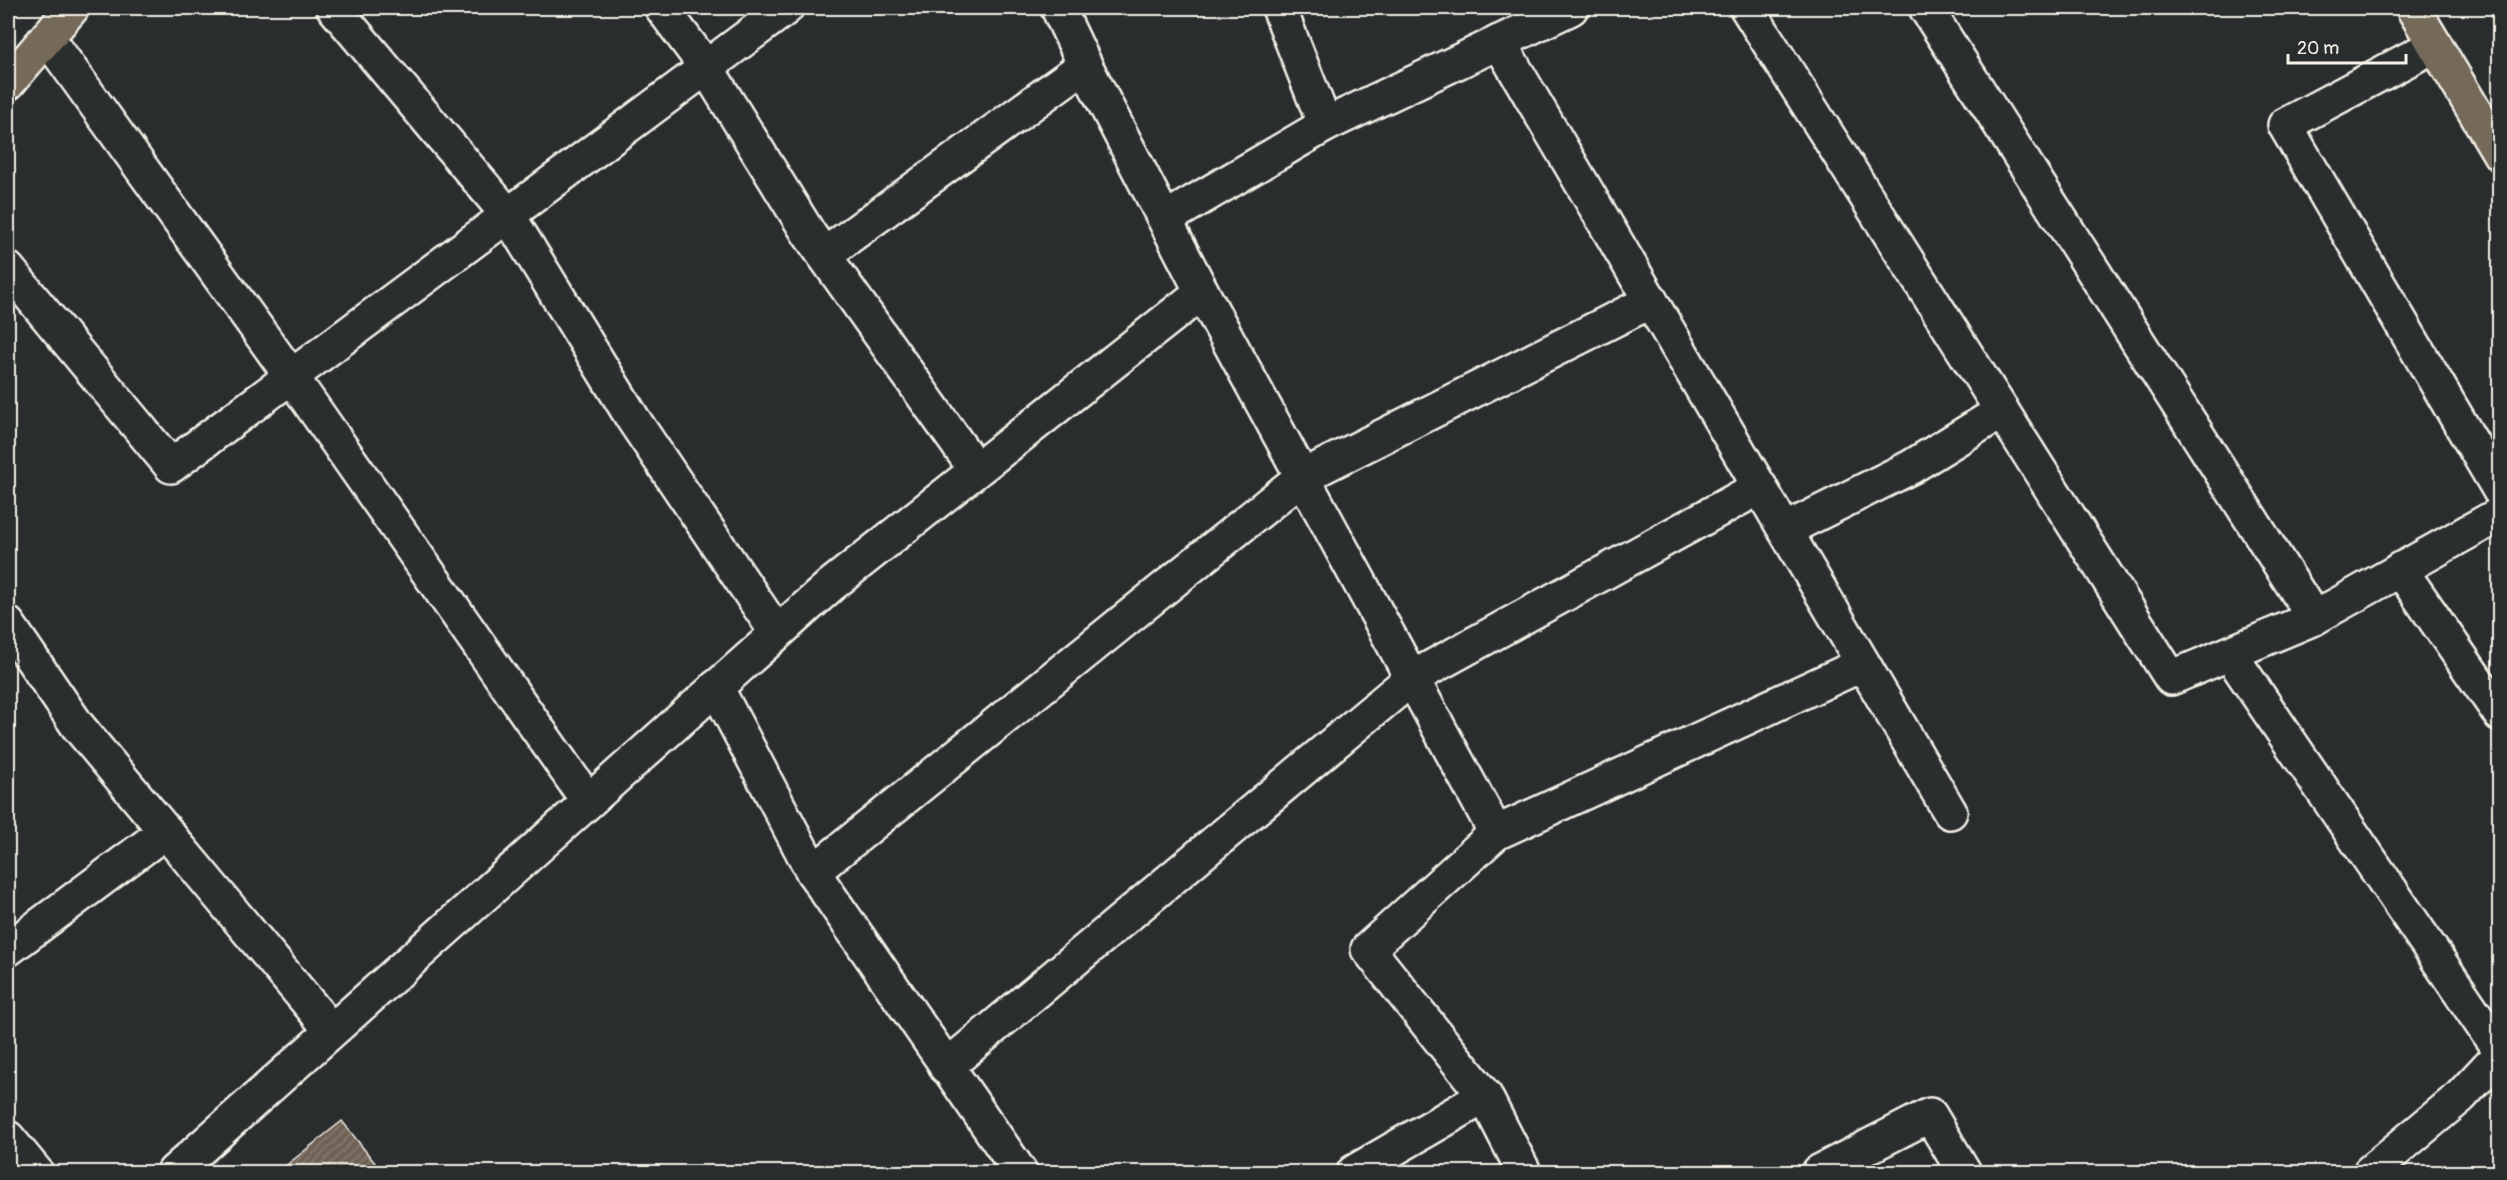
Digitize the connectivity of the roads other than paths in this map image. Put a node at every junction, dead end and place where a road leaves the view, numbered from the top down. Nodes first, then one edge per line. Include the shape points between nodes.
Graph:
1 (72, 8) edge
2 (334, 8) edge
3 (662, 8) edge
4 (786, 8) edge
5 (1058, 8) edge
6 (1279, 8) edge
7 (1568, 8) edge
8 (1747, 8) edge
9 (1926, 8) edge
10 (2413, 8) edge
11 (47, 37) junction
12 (1499, 42) junction
13 (2435, 45) junction
14 (1085, 65) junction
15 (706, 67) junction
16 (8, 83) edge
17 (1325, 125) junction
18 (2499, 154) edge
19 (508, 215) junction
20 (1165, 219) junction
21 (824, 255) junction
22 (8, 269) edge
23 (1202, 292) junction
24 (1651, 301) junction
25 (291, 376) junction
26 (2002, 411) junction
27 (976, 470) junction
28 (1302, 477) junction
29 (1760, 487) junction
30 (2499, 491) edge
31 (2499, 514) edge
32 (1785, 530) junction
33 (2400, 569) junction
34 (2314, 618) junction
35 (8, 624) edge
36 (777, 633) junction
37 (2230, 654) junction
38 (1863, 664) junction
39 (1412, 678) junction
40 (716, 687) junction
41 (2499, 714) edge
42 (588, 801) junction
43 (1950, 812) dead end
44 (166, 831) junction
45 (1496, 833) junction
46 (813, 872) junction
47 (8, 949) edge
48 (331, 1030) junction
49 (2499, 1053) edge
50 (946, 1067) junction
51 (1485, 1096) junction
52 (8, 1138) edge
53 (36, 1173) edge
54 (174, 1173) edge
55 (1020, 1173) edge
56 (1354, 1173) edge
57 (1524, 1173) edge
58 (1819, 1173) edge
59 (1964, 1173) edge
60 (2370, 1173) edge

1 - 11 main road
2 - 19 street
3 - 15 street
4 - 15 street
5 - 14 street
6 - 17 street
7 - 12 street
8 - 26 street
9 - 34 street
10 - 13 main road
11 - 16 main road
11 - 25 street
12 - 17 street
12 - 24 street
13 - 18 main road
13 - 30 street via 2285,124
14 - 20 street
14 - 21 street
15 - 19 street
15 - 21 street
17 - 20 street
19 - 25 street
19 - 36 street via 633,419
20 - 23 street
21 - 27 street
22 - 25 street via 171,466
23 - 27 street
23 - 28 street
24 - 28 street
24 - 29 street
25 - 42 street
26 - 32 street via 1911,467
26 - 37 street via 2171,678
27 - 36 street
28 - 39 street
28 - 46 street
29 - 32 street
29 - 39 street
31 - 33 street
32 - 38 street
33 - 34 street
33 - 41 street
34 - 37 street
35 - 44 street via 77,725
36 - 40 street
37 - 49 street
38 - 43 street
38 - 45 street
39 - 45 street
39 - 50 street
40 - 42 street
40 - 46 street
42 - 48 street
44 - 47 street
44 - 48 street
45 - 51 street via 1368,949
46 - 50 street
48 - 54 street
49 - 60 street via 2460,1097
50 - 55 street
51 - 56 street
51 - 57 street
52 - 53 street
58 - 59 street via 1930,1115

